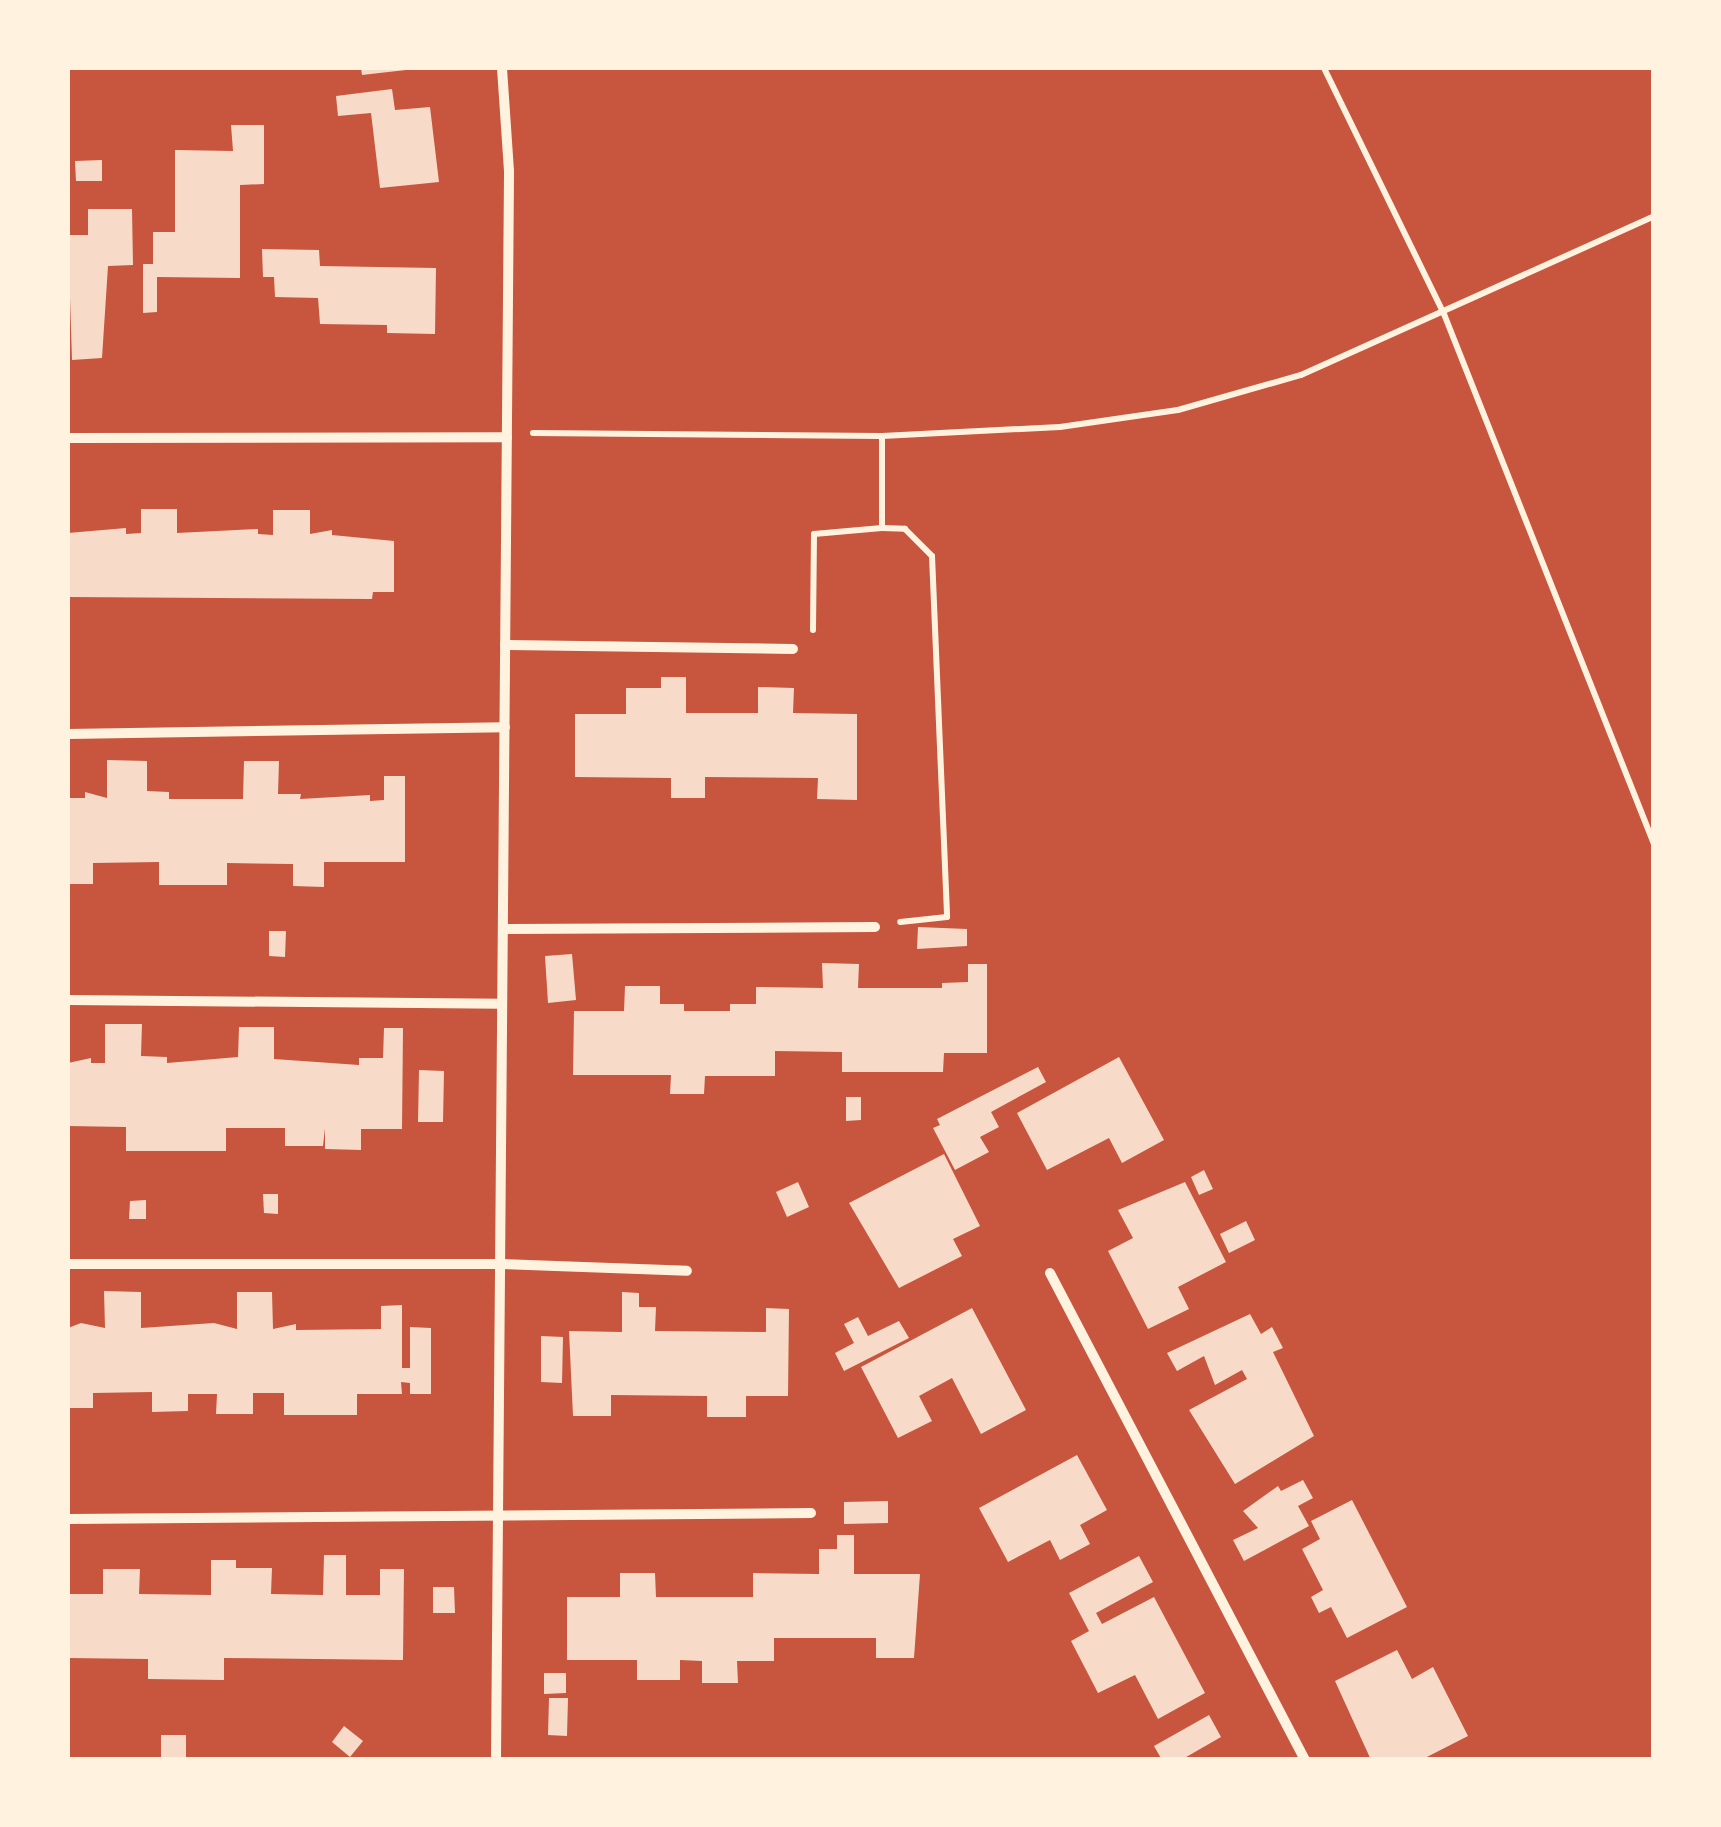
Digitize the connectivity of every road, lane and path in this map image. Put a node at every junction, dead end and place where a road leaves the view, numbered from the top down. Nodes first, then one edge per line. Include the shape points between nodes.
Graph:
1 (502, 68) edge
2 (1324, 68) edge
3 (1654, 216) edge
4 (1444, 314) junction
5 (882, 436) junction
6 (507, 437) junction
7 (68, 438) edge
8 (882, 528) junction
9 (505, 644) junction
10 (794, 650) joint
11 (505, 727) junction
12 (68, 734) edge
13 (1654, 844) edge
14 (875, 927) joint
15 (503, 929) junction
16 (68, 1000) edge
17 (501, 1004) junction
18 (68, 1264) edge
19 (500, 1264) junction
20 (687, 1271) dead end
21 (1050, 1273) dead end
22 (811, 1514) dead end
23 (498, 1518) junction
24 (68, 1519) edge
25 (496, 1760) edge
26 (1305, 1760) edge

1 - 6 street via 509,171
2 - 4 path
3 - 4 path
4 - 5 path via 1301,375 1178,410 1060,427
4 - 13 path
5 - 6 path via 552,429
5 - 8 path
6 - 7 street
6 - 9 street
8 - 10 path via 814,534 813,648
8 - 14 path via 905,530 932,556 947,918
9 - 10 street
9 - 11 street
11 - 12 street
11 - 15 street
14 - 15 street
15 - 17 street
16 - 17 street
17 - 19 street
18 - 19 street
19 - 20 street
19 - 23 street
21 - 26 street
22 - 23 street
23 - 24 street
23 - 25 street

